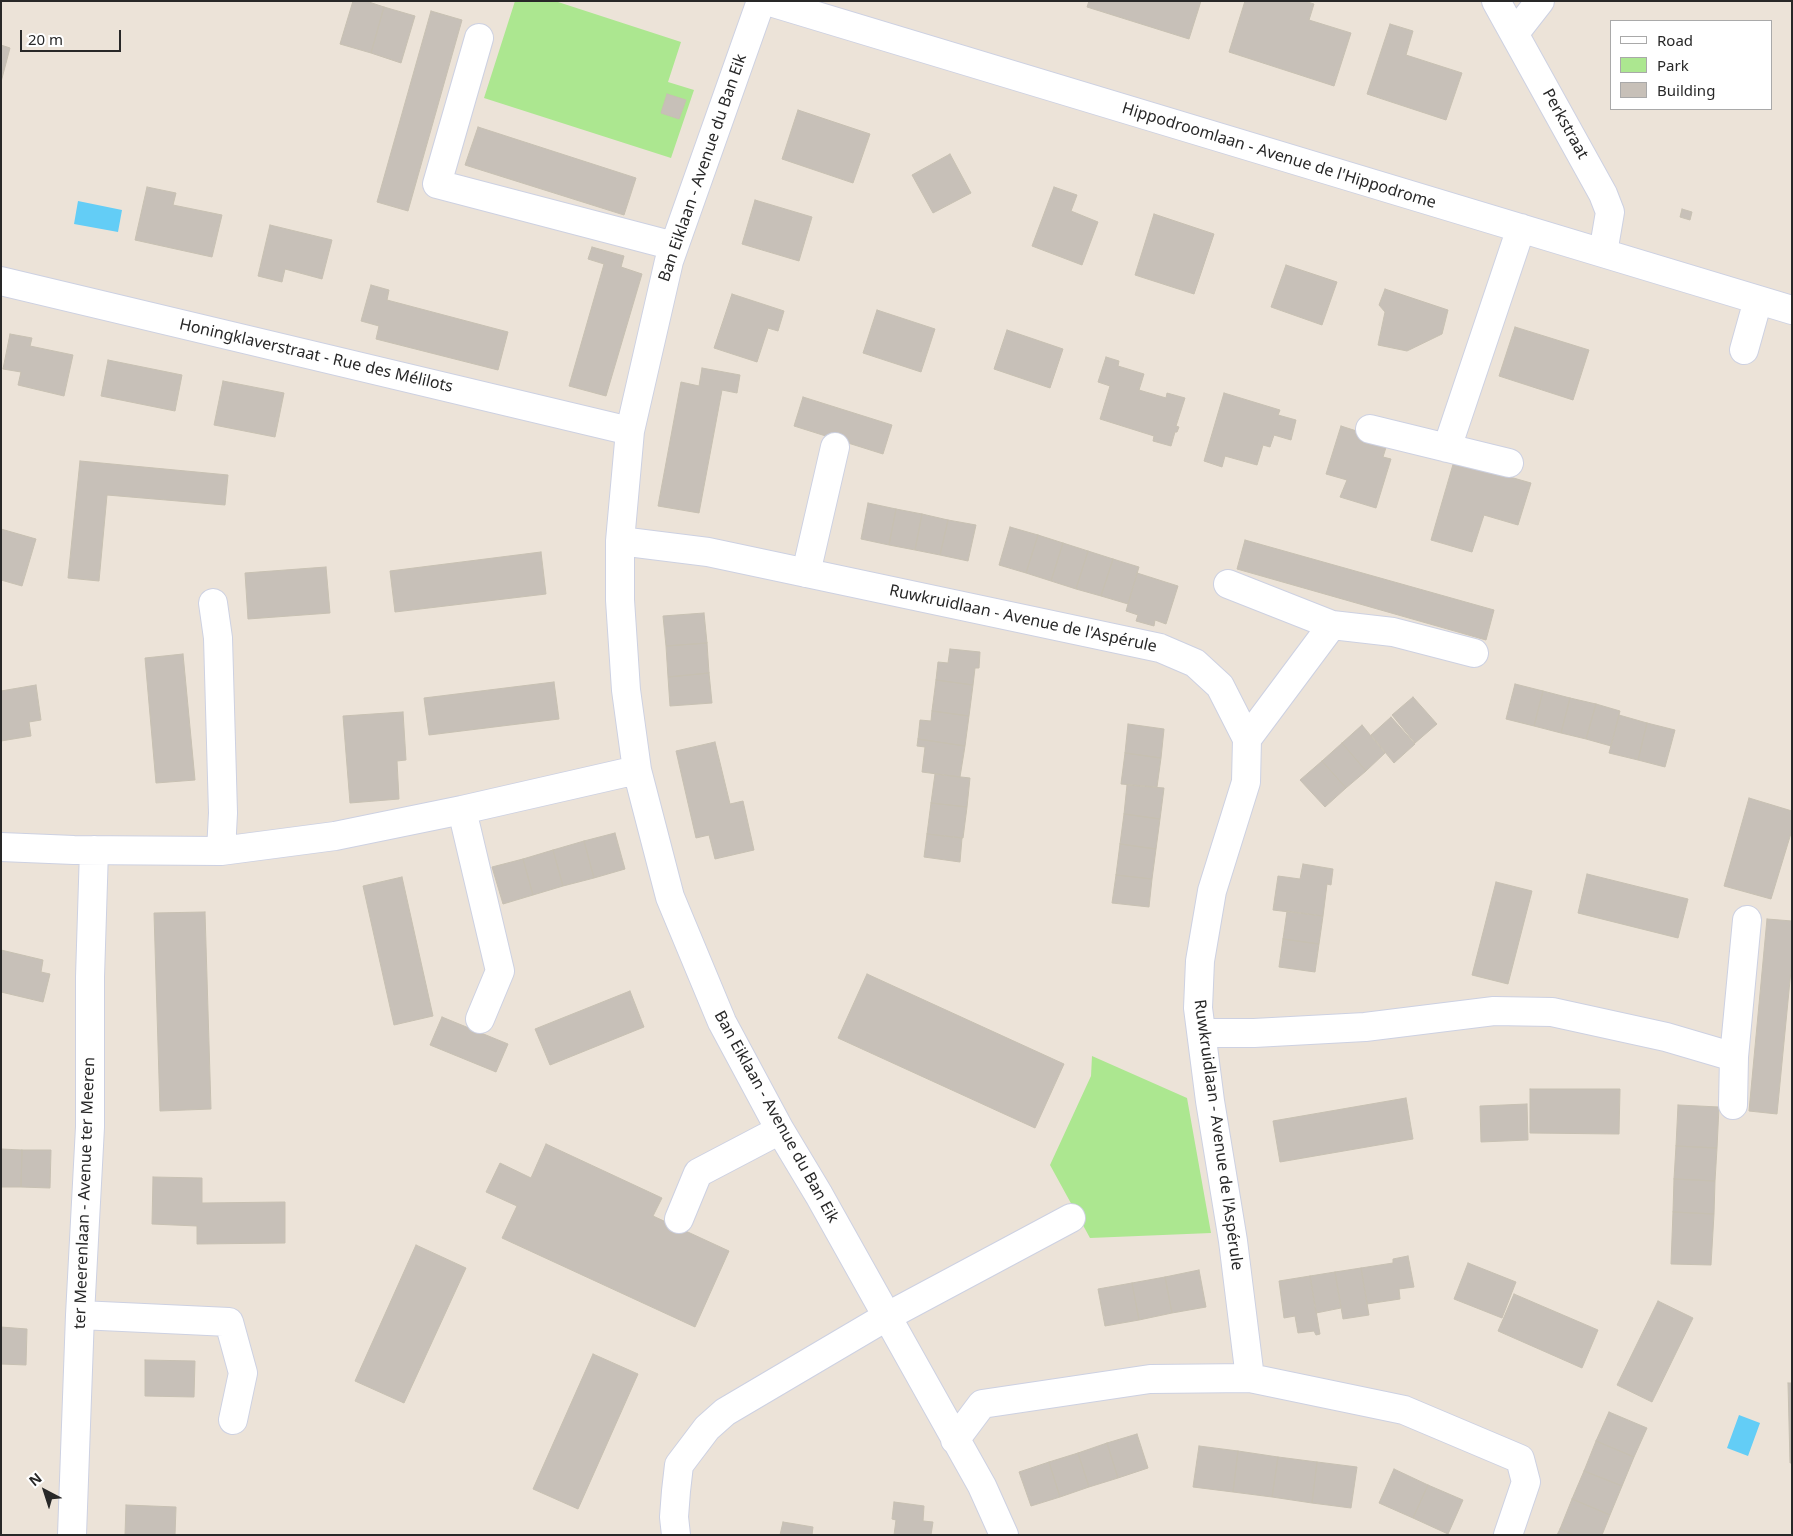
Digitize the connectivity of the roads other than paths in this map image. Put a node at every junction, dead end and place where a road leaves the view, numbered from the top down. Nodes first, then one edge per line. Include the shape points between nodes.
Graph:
1 (761, 1) edge
2 (767, 1) edge
3 (1496, 1) edge
4 (1540, 1) edge
5 (1515, 33) junction
6 (479, 38) dead end
7 (1521, 228) junction
8 (674, 246) junction
9 (1603, 253) junction
10 (1, 281) edge
11 (1758, 300) junction
12 (1792, 310) edge
13 (1744, 350) dead end
14 (1370, 429) dead end
15 (630, 431) junction
16 (835, 447) dead end
17 (1447, 448) junction
18 (1509, 463) dead end
19 (620, 541) junction
20 (806, 573) junction
21 (1228, 584) dead end
22 (213, 603) dead end
23 (1332, 625) junction
24 (1474, 653) dead end
25 (1247, 739) junction
26 (637, 770) junction
27 (462, 810) junction
28 (1, 847) edge
29 (94, 850) junction
30 (221, 851) junction
31 (1747, 920) dead end
32 (480, 1019) dead end
33 (1202, 1033) junction
34 (1734, 1057) junction
35 (1733, 1105) dead end
36 (780, 1130) junction
37 (1071, 1218) dead end
38 (679, 1219) dead end
39 (80, 1315) junction
40 (886, 1317) junction
41 (1250, 1378) junction
42 (233, 1420) dead end
43 (955, 1440) junction
44 (72, 1535) edge
45 (676, 1535) edge
46 (1004, 1535) edge
47 (1508, 1535) edge

1 - 8 street, Ban Eiklaan - Avenue du Ban Eik
2 - 7 street, Hippodroomlaan - Avenue de l'Hippodrome
3 - 5 street, Perkstraat
4 - 5 street
5 - 9 street, Perkstraat via 1603,194 1610,212
6 - 8 street via 437,184
7 - 9 street, Hippodroomlaan - Avenue de l'Hippodrome
7 - 17 street
8 - 15 street, Ban Eiklaan - Avenue du Ban Eik
9 - 11 street, Hippodroomlaan - Avenue de l'Hippodrome
10 - 15 street, Honingklaverstraat - Rue des Mélilots
11 - 12 street, Hippodroomlaan - Avenue de l'Hippodrome
11 - 13 street
14 - 17 street
15 - 19 street, Ban Eiklaan - Avenue du Ban Eik
16 - 20 street
17 - 18 street
19 - 20 street, Ruwkruidlaan - Avenue de l'Aspérule via 708,552
19 - 26 street, Ban Eiklaan - Avenue du Ban Eik via 626,690
20 - 25 street, Ruwkruidlaan - Avenue de l'Aspérule via 1160,648 1195,663 1220,686
21 - 23 street
22 - 30 street via 218,638 223,813
23 - 24 street via 1393,632
23 - 25 street
25 - 33 street, Ruwkruidlaan - Avenue de l'Aspérule via 1246,782 1212,891 1200,961 1198,1008
26 - 27 street
26 - 36 street, Ban Eiklaan - Avenue du Ban Eik via 670,897 722,1022
27 - 30 street via 335,836
27 - 32 street via 500,971
28 - 29 street
29 - 30 street
29 - 39 street, ter Meerenlaan - Avenue ter Meeren via 90,1127
31 - 34 street
33 - 34 street via 1365,1027 1494,1011 1552,1012 1666,1037
33 - 41 street, Ruwkruidlaan - Avenue de l'Aspérule
34 - 35 street
36 - 38 street via 698,1173
36 - 40 street, Ban Eiklaan - Avenue du Ban Eik
37 - 40 street
39 - 42 street via 229,1322 244,1374
39 - 44 street, ter Meerenlaan - Avenue ter Meeren
40 - 43 street, Ban Eiklaan - Avenue du Ban Eik
40 - 45 street via 753,1394 706,1428 679,1465 674,1517
41 - 43 street via 1150,1380 982,1404
41 - 47 street via 1404,1410 1520,1459 1526,1482
43 - 46 street, Ban Eiklaan - Avenue du Ban Eik via 982,1486

